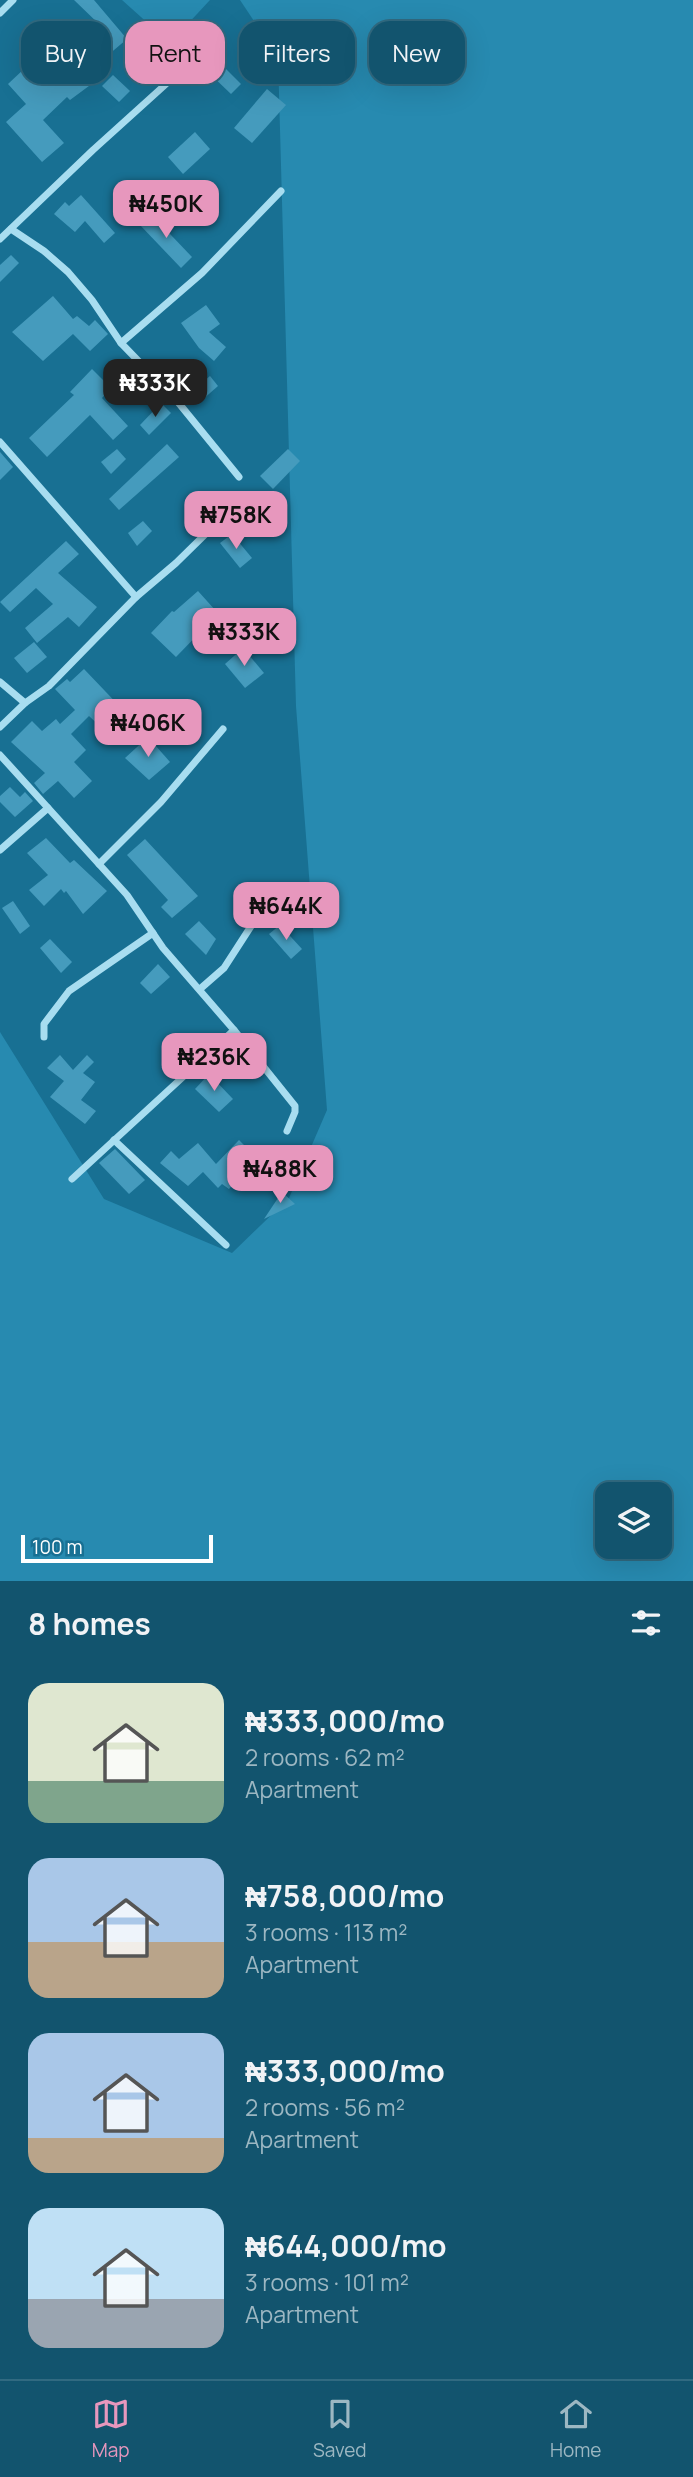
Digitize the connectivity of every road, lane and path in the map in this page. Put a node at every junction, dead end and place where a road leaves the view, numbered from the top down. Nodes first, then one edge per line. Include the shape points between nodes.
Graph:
1 (13, 0) edge
2 (0, 13) edge
3 (166, 84) edge
4 (281, 191) dead end
5 (11, 229) junction
6 (0, 239) edge
7 (121, 342) junction
8 (0, 442) edge
9 (239, 477) dead end
10 (230, 510) dead end
11 (135, 597) junction
12 (0, 681) edge
13 (25, 704) junction
14 (0, 727) edge
15 (223, 729) dead end
16 (0, 755) edge
17 (48, 808) junction
18 (0, 850) edge
19 (99, 864) junction
20 (257, 917) dead end
21 (153, 933) junction
22 (200, 989) junction
23 (234, 1030) junction
24 (44, 1037) dead end
25 (287, 1131) dead end
26 (114, 1140) junction
27 (72, 1178) dead end
28 (226, 1245) dead end

1 - 2 street
3 - 5 street
4 - 7 street via 209,267
5 - 6 street
5 - 7 street via 68,272
7 - 9 street
8 - 11 street
10 - 11 street
11 - 13 street via 49,686
12 - 13 street
13 - 14 street
15 - 19 street via 161,802
16 - 17 street
17 - 18 street
17 - 19 street
19 - 21 street
20 - 22 street via 224,968
21 - 22 street
21 - 24 street via 69,991 44,1024
22 - 23 street
23 - 25 street via 295,1106
23 - 26 street
26 - 27 street
26 - 28 street

